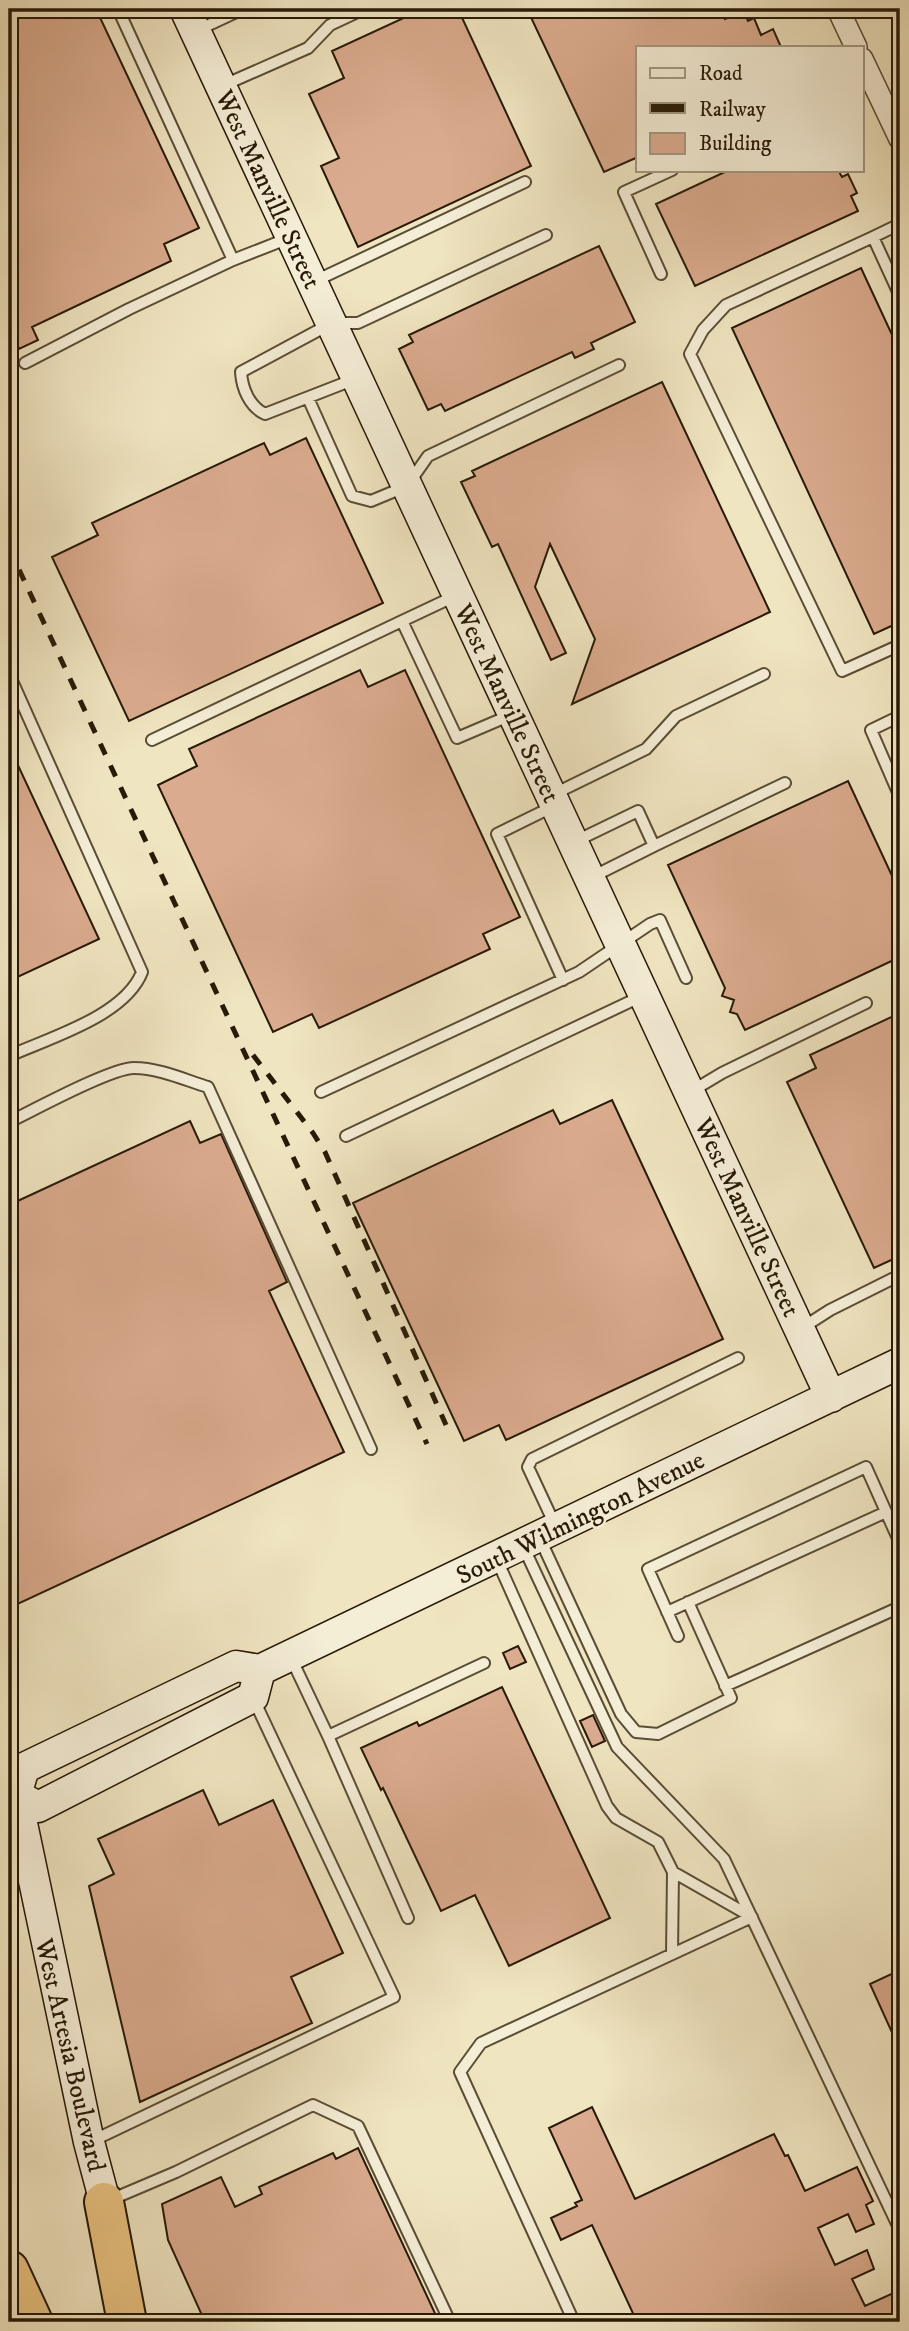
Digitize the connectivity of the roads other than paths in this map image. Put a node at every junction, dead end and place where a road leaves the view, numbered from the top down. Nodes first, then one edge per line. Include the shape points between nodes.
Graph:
1 (118, 9) edge
2 (243, 9) edge
3 (364, 9) edge
4 (838, 9) edge
5 (190, 20) edge
6 (856, 46) edge
7 (864, 71) edge
8 (221, 86) junction
9 (900, 139) edge
10 (668, 172) edge
11 (525, 182) dead end
12 (900, 224) edge
13 (546, 235) dead end
14 (292, 237) junction
15 (873, 237) junction
16 (233, 260) junction
17 (661, 274) dead end
18 (313, 282) junction
19 (900, 296) edge
20 (332, 323) junction
21 (25, 363) dead end
22 (619, 365) dead end
23 (357, 378) junction
24 (308, 398) junction
25 (407, 486) junction
26 (458, 595) junction
27 (402, 621) junction
28 (900, 645) edge
29 (9, 674) edge
30 (764, 674) dead end
31 (513, 714) junction
32 (900, 716) edge
33 (152, 740) dead end
34 (785, 783) dead end
35 (900, 797) edge
36 (554, 800) junction
37 (573, 843) junction
38 (654, 846) junction
39 (589, 878) junction
40 (621, 946) junction
41 (686, 978) dead end
42 (563, 980) junction
43 (644, 995) junction
44 (866, 1003) dead end
45 (9, 1056) edge
46 (321, 1092) dead end
47 (690, 1093) junction
48 (9, 1122) edge
49 (346, 1136) dead end
50 (900, 1275) edge
51 (800, 1329) junction
52 (738, 1358) dead end
53 (897, 1368) edge
54 (831, 1397) junction
55 (371, 1449) dead end
56 (886, 1512) junction
57 (539, 1536) junction
58 (900, 1543) edge
59 (496, 1558) junction
60 (688, 1602) junction
61 (900, 1607) edge
62 (667, 1612) junction
63 (678, 1636) dead end
64 (290, 1656) junction
65 (484, 1662) dead end
66 (256, 1684) junction
67 (725, 1686) junction
68 (328, 1735) junction
69 (11, 1793) edge
70 (673, 1872) junction
71 (752, 1917) junction
72 (408, 1918) dead end
73 (672, 1954) junction
74 (89, 2142) junction
75 (104, 2202) junction
76 (900, 2230) edge
77 (9, 2270) edge
78 (33, 2322) edge
79 (127, 2322) edge
80 (145, 2322) edge
81 (450, 2322) edge
82 (574, 2322) edge

1 - 16 lane
2 - 5 lane
3 - 8 lane via 330,25 308,48
4 - 6 street
5 - 8 main road, West Manville Street
7 - 9 street
8 - 14 main road, West Manville Street
10 - 17 lane via 624,192
11 - 18 lane
12 - 15 lane
13 - 20 lane via 358,323
14 - 16 lane
14 - 18 main road, West Manville Street
15 - 19 lane
15 - 28 lane via 726,304 690,354 842,671
16 - 21 lane
18 - 20 main road, West Manville Street
20 - 23 main road, West Manville Street
20 - 24 lane via 240,372 247,398 260,413
22 - 25 lane via 428,456
23 - 24 lane
23 - 25 main road, West Manville Street
24 - 25 lane via 352,496 371,501
25 - 26 main road, West Manville Street
26 - 27 lane
26 - 31 main road, West Manville Street
27 - 31 lane via 457,738
27 - 33 lane
29 - 45 lane via 142,972 137,984 100,1016
30 - 36 lane via 676,716 646,749
31 - 36 main road, West Manville Street
32 - 35 lane via 871,730
34 - 38 lane
36 - 37 main road, West Manville Street
36 - 42 lane via 497,834
37 - 38 lane via 638,811
37 - 39 main road, West Manville Street
38 - 39 lane
39 - 40 main road, West Manville Street
40 - 41 lane via 660,920
40 - 42 lane
40 - 43 main road, West Manville Street
42 - 46 lane
43 - 47 main road, West Manville Street
43 - 49 lane
44 - 47 lane
47 - 51 main road, West Manville Street
48 - 55 lane via 132,1067 208,1087
50 - 51 lane
51 - 54 main road, West Manville Street
52 - 57 lane via 532,1459 528,1467
53 - 54 main road, South Wilmington Avenue
54 - 57 main road, South Wilmington Avenue
56 - 58 lane
56 - 60 lane
56 - 62 lane via 866,1466 648,1569
57 - 59 main road, South Wilmington Avenue
57 - 67 lane via 621,1714 636,1732 658,1734 731,1698
57 - 71 lane via 617,1747 724,1859
59 - 64 main road, South Wilmington Avenue
59 - 70 lane via 607,1806 616,1818 658,1842
60 - 62 lane
60 - 67 lane
61 - 67 lane
62 - 63 lane
64 - 66 main road, South Wilmington Avenue
64 - 68 lane
65 - 68 lane
66 - 69 main road, South Wilmington Avenue via 38,1807
66 - 69 main road, South Wilmington Avenue via 236,1666 24,1768
66 - 74 lane via 394,1997
68 - 72 lane
69 - 74 main road, West Artesia Boulevard
70 - 71 lane
70 - 73 lane
71 - 73 lane
71 - 76 lane
73 - 82 lane via 481,2043 460,2072
74 - 75 main road, West Artesia Boulevard
75 - 79 highway
75 - 80 main road, West Artesia Boulevard
75 - 81 lane via 313,2105 358,2126
77 - 78 highway

